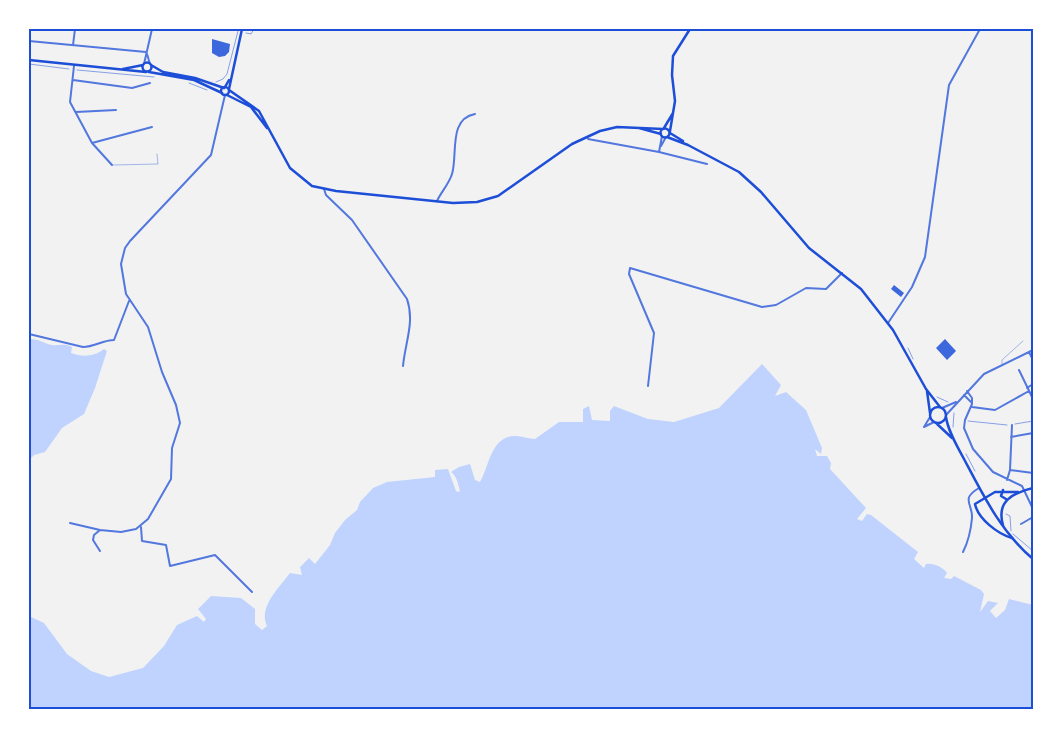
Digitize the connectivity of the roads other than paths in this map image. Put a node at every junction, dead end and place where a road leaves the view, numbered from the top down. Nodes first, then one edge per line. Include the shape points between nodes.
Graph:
1 (74, 29) edge
2 (152, 29) edge
3 (242, 29) edge
4 (690, 29) edge
5 (980, 29) edge
6 (29, 40) edge
7 (73, 44) junction
8 (146, 52) junction
9 (29, 60) edge
10 (144, 64) junction
11 (151, 64) junction
12 (74, 68) junction
13 (120, 70) junction
14 (147, 72) junction
15 (231, 74) junction
16 (73, 80) junction
17 (150, 83) dead end
18 (224, 88) junction
19 (229, 90) junction
20 (222, 93) junction
21 (226, 95) junction
22 (674, 109) junction
23 (116, 110) dead end
24 (76, 112) junction
25 (476, 114) dead end
26 (152, 126) dead end
27 (635, 127) junction
28 (664, 128) junction
29 (270, 132) junction
30 (670, 132) junction
31 (661, 135) junction
32 (666, 137) junction
33 (588, 139) dead end
34 (92, 143) junction
35 (688, 145) junction
36 (660, 148) junction
37 (659, 152) junction
38 (157, 154) dead end
39 (707, 164) dead end
40 (112, 165) joint
41 (324, 189) junction
42 (437, 201) junction
43 (842, 273) junction
44 (129, 301) junction
45 (888, 323) junction
46 (29, 334) edge
47 (1023, 341) dead end
48 (1031, 351) edge
49 (1033, 354) edge
50 (1033, 360) edge
51 (1002, 364) junction
52 (403, 366) dead end
53 (1019, 370) dead end
54 (1033, 384) edge
55 (648, 386) dead end
56 (1027, 388) junction
57 (926, 389) junction
58 (967, 391) junction
59 (1029, 392) junction
60 (964, 395) junction
61 (1033, 399) edge
62 (958, 401) junction
63 (972, 405) junction
64 (941, 407) junction
65 (930, 412) junction
66 (946, 416) junction
67 (930, 417) junction
68 (935, 423) junction
69 (1012, 425) road end
70 (1033, 433) edge
71 (1011, 437) junction
72 (956, 443) junction
73 (1010, 470) junction
74 (1033, 473) edge
75 (1007, 480) junction
76 (979, 488) junction
77 (1033, 488) edge
78 (1002, 490) junction
79 (1024, 490) junction
80 (1018, 492) junction
81 (1007, 499) junction
82 (1033, 510) edge
83 (1033, 517) edge
84 (70, 523) dead end
85 (1021, 524) dead end
86 (140, 527) junction
87 (1004, 529) junction
88 (100, 530) junction
89 (1012, 538) junction
90 (100, 551) dead end
91 (962, 552) dead end
92 (1033, 559) edge
93 (252, 592) dead end

1 - 7 street
2 - 8 street
3 - 15 main road
4 - 22 main road via 676,50 672,63
5 - 45 street via 949,85 925,257 908,294
6 - 7 street
7 - 8 street
8 - 10 street
8 - 11 street
9 - 12 main road
10 - 11 main road
10 - 13 main road
10 - 14 main road
11 - 14 main road
11 - 18 main road via 163,72
12 - 13 main road
12 - 16 street
13 - 14 main road
14 - 20 main road via 194,80
15 - 18 main road
15 - 19 main road
16 - 17 street via 132,88
16 - 24 street via 70,99
18 - 19 main road
18 - 20 main road
19 - 21 main road
19 - 29 main road via 259,111
20 - 21 main road
21 - 29 main road via 251,107
21 - 44 street via 211,155 125,248 121,272
22 - 28 main road
22 - 30 main road
23 - 24 street
24 - 34 street
25 - 42 street via 465,118 459,126 452,171
26 - 34 street
27 - 28 main road
27 - 31 main road
27 - 42 main road via 608,128 582,138 492,199 469,203
28 - 30 main road
28 - 31 main road
29 - 41 main road via 294,173 312,186
30 - 32 main road
30 - 35 main road
31 - 32 main road
31 - 36 street
32 - 35 main road
32 - 36 street
33 - 37 street
34 - 40 street
35 - 43 main road via 743,175 809,248
36 - 37 street
37 - 39 street
38 - 40 lane via 158,164
41 - 42 main road
41 - 52 street via 326,195 352,220 407,299 410,325
43 - 45 main road via 868,296
43 - 55 street via 826,289 806,288 776,305 762,307 630,268 629,274 654,333
44 - 46 street via 114,340 83,347
44 - 86 street via 148,327 180,423 172,448 170,483
45 - 57 main road
47 - 51 lane via 1002,360
48 - 49 street
48 - 50 street
48 - 51 street
51 - 58 street via 984,374
53 - 56 street
54 - 56 street
56 - 59 street
57 - 64 main road
57 - 65 main road
58 - 60 street
58 - 63 street
59 - 61 street
59 - 63 street via 995,410
60 - 62 street
60 - 63 street
62 - 64 street
62 - 66 street
63 - 75 street via 965,420 966,432 978,456 992,472
64 - 65 main road
64 - 66 main road
65 - 67 main road
66 - 68 main road
66 - 72 main road
67 - 68 main road
67 - 68 street via 924,427
68 - 72 main road
69 - 71 street
70 - 71 street
71 - 73 street
72 - 76 main road
73 - 74 street
73 - 75 street
75 - 79 street
76 - 87 main road
76 - 91 street via 969,498 972,520
77 - 79 main road
78 - 80 main road
78 - 81 main road via 1000,496
78 - 89 main road via 990,493 974,505 992,527
79 - 80 main road
79 - 82 street
80 - 81 main road
81 - 87 main road via 1001,513
83 - 85 street
84 - 88 street
86 - 88 street via 121,532
86 - 93 street via 142,541 166,545 170,566 215,555
87 - 89 main road
88 - 90 street via 93,540
89 - 92 main road

